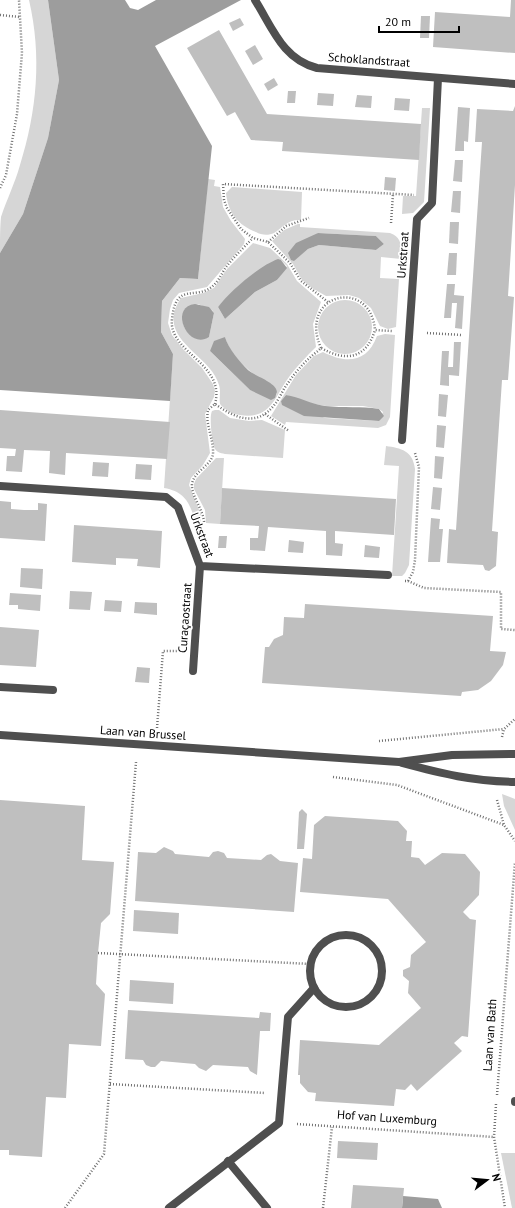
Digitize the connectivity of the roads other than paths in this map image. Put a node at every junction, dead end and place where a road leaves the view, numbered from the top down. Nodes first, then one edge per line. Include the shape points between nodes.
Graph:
1 (255, 0) edge
2 (438, 78) junction
3 (515, 84) edge
4 (402, 440) road end
5 (0, 486) edge
6 (200, 566) junction
7 (388, 575) road end
8 (192, 671) dead end
9 (0, 687) edge
10 (53, 690) dead end
11 (0, 735) edge
12 (515, 754) edge
13 (399, 762) junction
14 (515, 782) edge
15 (314, 988) junction
16 (228, 1161) junction
17 (169, 1208) edge
18 (267, 1208) edge

1 - 2 street, Schoklandstraat via 285,50 308,66
2 - 3 street, Schoklandstraat
2 - 4 street, Urkstraat via 432,204 417,219
5 - 6 street, Urkstraat via 166,497 178,507
6 - 7 street, Urkstraat
6 - 8 street, Curaçaostraat
9 - 10 street
11 - 13 street, Laan van Brussel
12 - 13 street, Laan van Brussel via 452,755
13 - 14 street, Laan van Brussel via 470,780
15 - 15 street via 310,964 315,953 332,938 356,936 375,950 382,972 380,984 374,995 365,1002 354,1007 342,1008 321,997
15 - 16 street via 288,1017 279,1123
16 - 17 street
16 - 18 street

